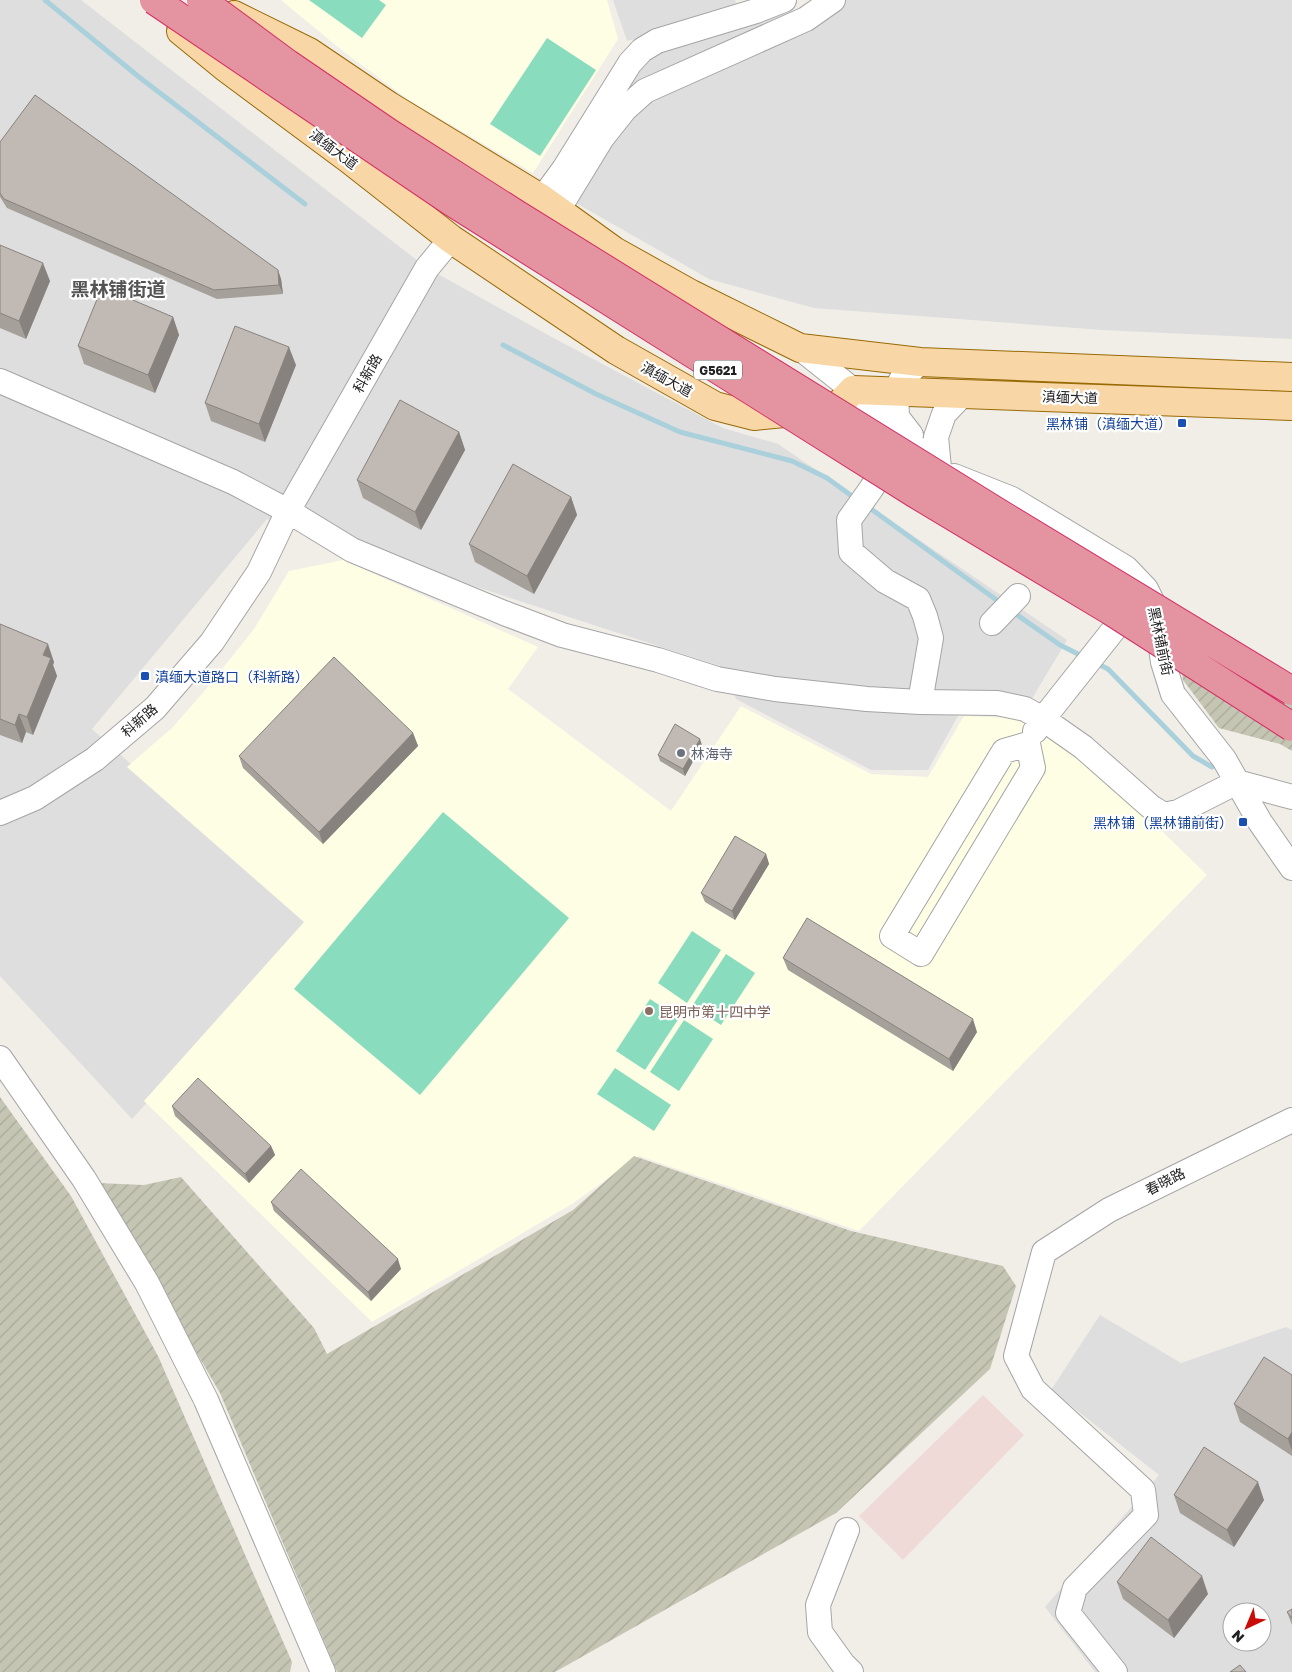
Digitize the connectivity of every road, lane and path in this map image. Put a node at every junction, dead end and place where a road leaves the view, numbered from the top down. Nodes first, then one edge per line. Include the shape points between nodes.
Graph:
1 (152, 0) edge
2 (202, 0) edge
3 (784, 0) edge
4 (833, 0) edge
5 (550, 205) junction
6 (451, 238) junction
7 (800, 348) junction
8 (920, 362) junction
9 (1292, 377) edge
10 (0, 381) edge
11 (896, 391) junction
12 (964, 393) junction
13 (845, 399) junction
14 (1292, 406) edge
15 (899, 443) junction
16 (940, 468) junction
17 (288, 511) junction
18 (1146, 588) junction
19 (1018, 596) dead end
20 (992, 623) dead end
21 (1292, 691) edge
22 (920, 702) junction
23 (1043, 719) junction
24 (1292, 727) edge
25 (1028, 744) junction
26 (1237, 782) junction
27 (1292, 796) edge
28 (0, 799) edge
29 (0, 814) edge
30 (1292, 868) edge
31 (0, 1058) edge
32 (1292, 1120) edge
33 (847, 1530) dead end
34 (323, 1672) edge
35 (851, 1672) edge
36 (1115, 1672) edge

1 - 6 main road, 滇缅大道 via 172,22 225,67
1 - 24 highway, G5621, bridge via 452,202
2 - 5 main road via 309,52 388,106
2 - 21 highway, G5621, bridge via 288,64 516,214
3 - 5 street via 657,41 642,50 630,63 564,169
4 - 5 street via 806,19 645,91 625,109
5 - 7 main road via 623,256
6 - 13 main road, 滇缅大道 via 616,350 715,406 754,416
6 - 17 street, 科新路 via 427,268
7 - 8 main road
7 - 13 street
8 - 9 main road
8 - 11 street via 901,380
10 - 17 street via 233,482
11 - 12 main road, 滇缅大道
11 - 13 main road, 滇缅大道
11 - 16 street via 897,417
12 - 14 main road, 滇缅大道
12 - 16 street via 944,414 936,437
13 - 15 street
13 - 16 street
15 - 16 street
15 - 22 street via 849,520 851,552 885,581 918,599 926,616 931,638
16 - 18 street, 黑林铺前街 via 1012,499 1126,568
17 - 22 street via 352,550 562,635 737,682 784,690
17 - 28 street, 科新路 via 202,634 146,698 87,748 28,787
17 - 29 street, 科新路 via 259,572 212,642 156,708 95,758 35,798
18 - 23 street
18 - 26 street, 黑林铺前街 via 1155,607 1162,662 1173,694 1224,759
19 - 20 street
22 - 23 street via 997,703 1025,709
23 - 25 street
23 - 26 street via 1083,747 1151,807 1164,814 1178,812
25 - 25 street via 1033,768 920,954 892,936 1004,751
26 - 27 street
26 - 30 street, 黑林铺前街
31 - 34 street via 84,1179 147,1283 206,1400
32 - 36 street, 春晓路 via 1109,1210 1044,1252 1016,1356 1033,1389 1143,1490 1146,1515 1075,1588 1068,1613
33 - 35 street via 818,1605 820,1632

